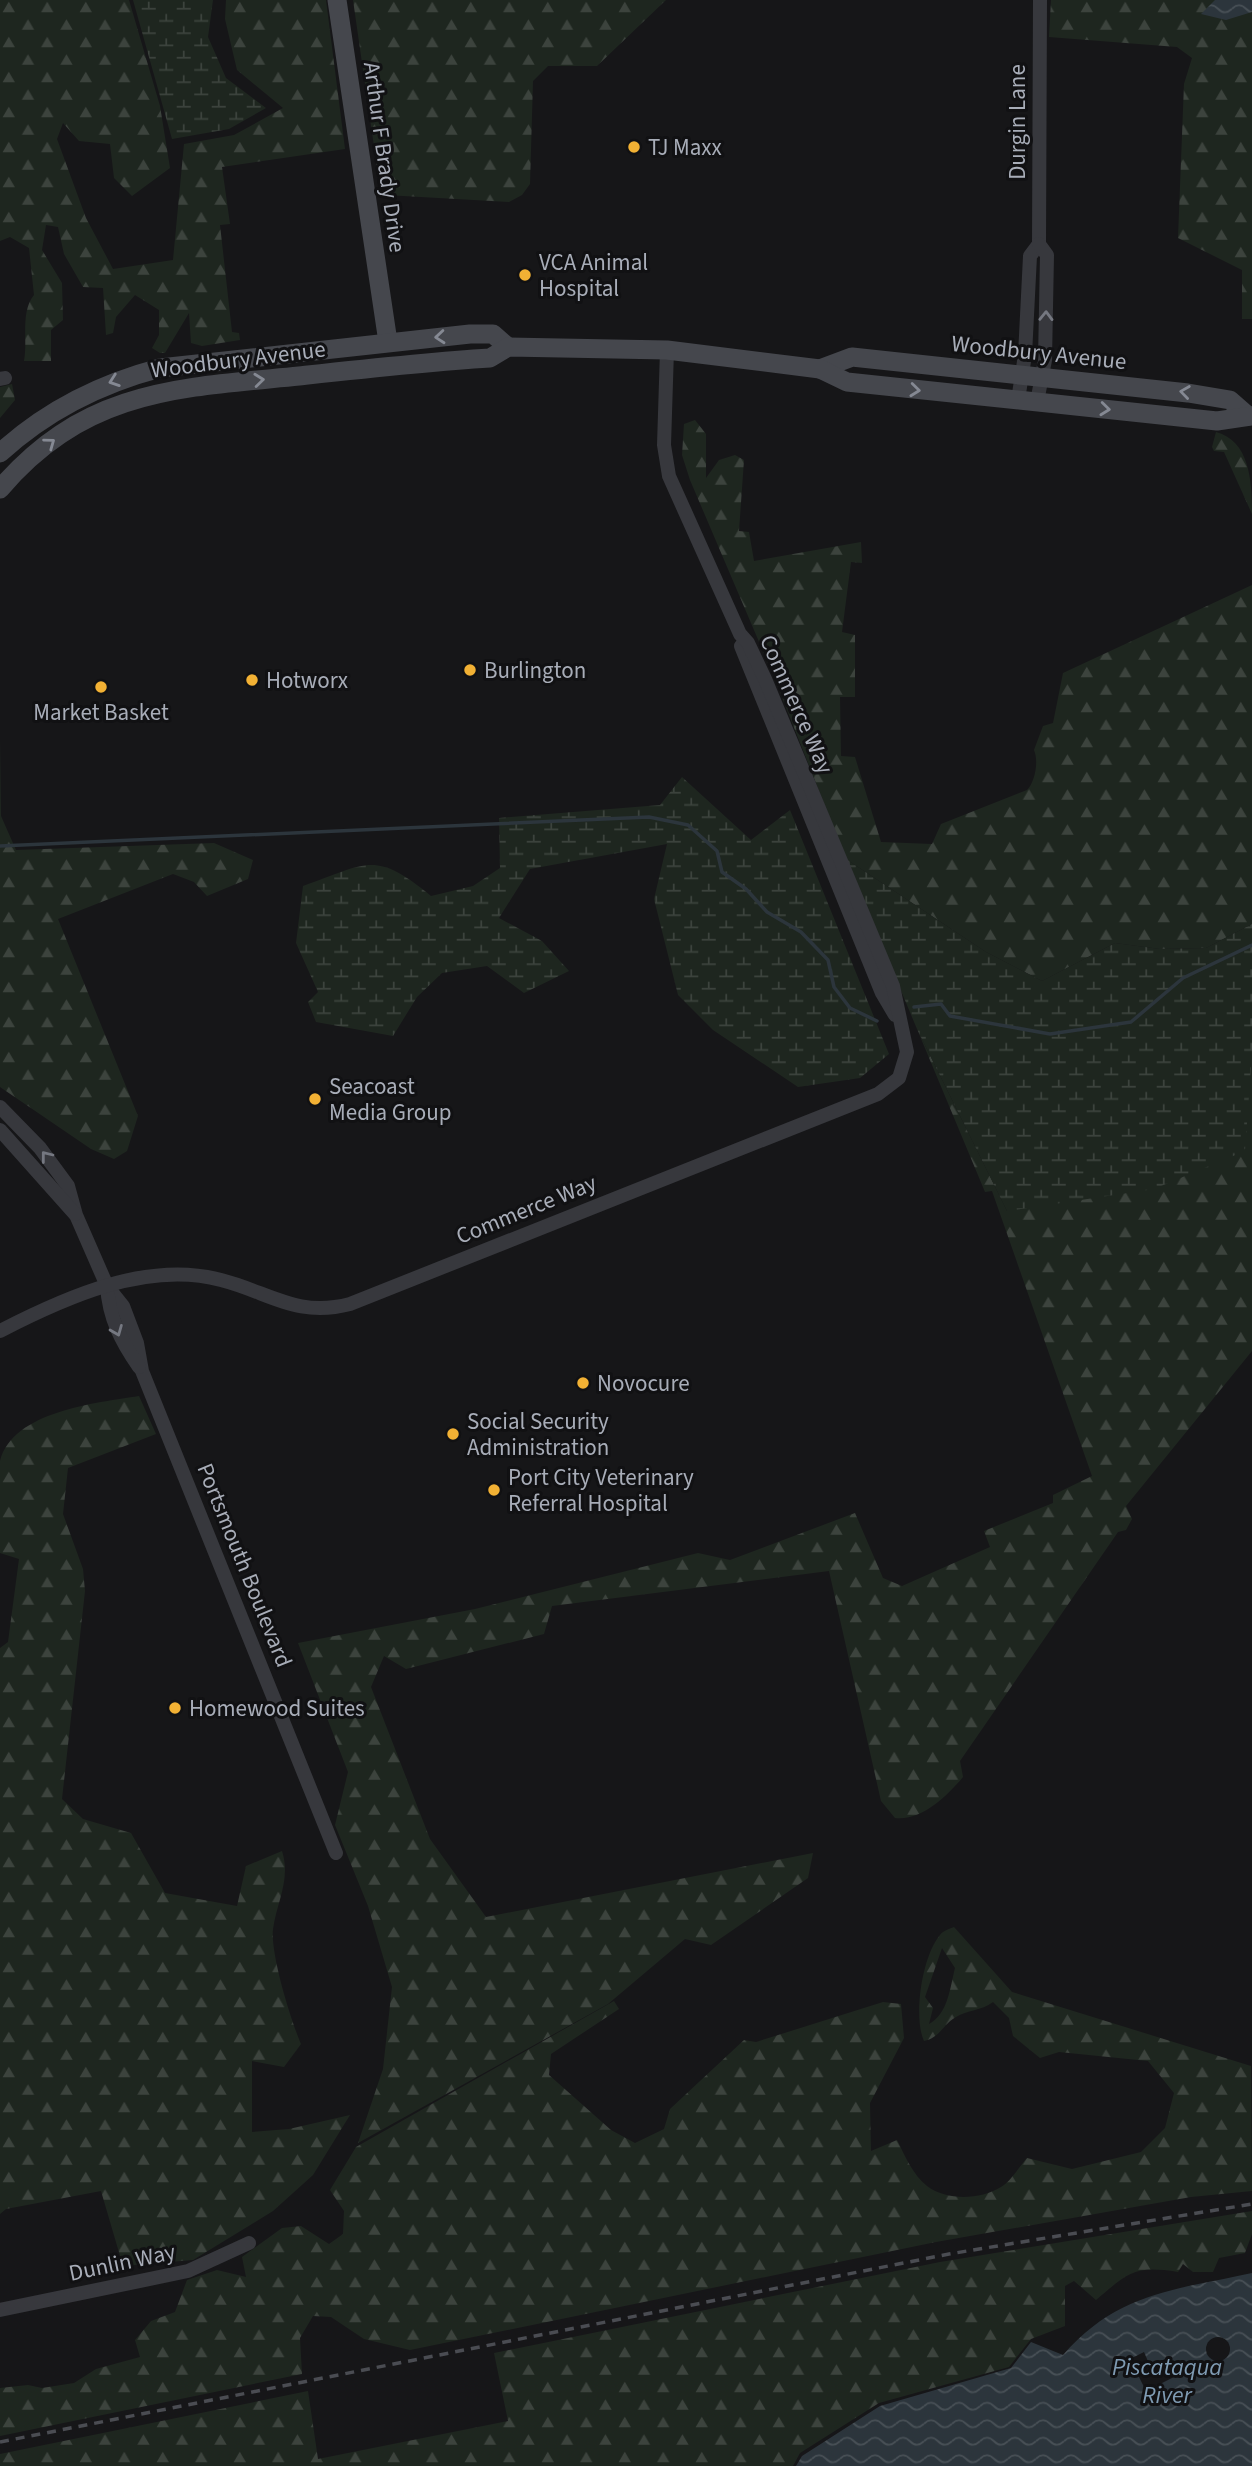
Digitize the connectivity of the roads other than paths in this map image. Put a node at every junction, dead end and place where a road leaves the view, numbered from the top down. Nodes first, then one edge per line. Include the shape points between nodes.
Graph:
1 (337, 0) edge
2 (1040, 0) edge
3 (1039, 244) junction
4 (382, 343) junction
5 (508, 346) junction
6 (667, 349) junction
7 (820, 369) junction
8 (1022, 375) junction
9 (1042, 377) junction
10 (1028, 401) junction
11 (1250, 416) edge
12 (0, 453) edge
13 (0, 489) edge
14 (0, 1107) edge
15 (0, 1130) edge
16 (76, 1215) junction
17 (107, 1286) junction
18 (0, 1332) edge
19 (336, 1853) dead end
20 (249, 2243) dead end
21 (0, 2310) edge

1 - 4 main road, Arthur F Brady Drive via 384,321
2 - 3 street, Durgin Lane
3 - 8 street, Durgin Lane via 1030,256
9 -> 3 street, Durgin Lane via 1047,255
5 -> 4 main road, Woodbury Avenue via 493,334
4 -> 12 main road, Woodbury Avenue via 208,360 128,377 60,407
5 - 6 main road, Woodbury Avenue
13 -> 5 main road, Woodbury Avenue via 58,436 141,396 490,358
6 - 7 main road, Woodbury Avenue
6 - 17 street, Commerce Way via 667,469 740,634 765,679 893,986 907,1052 903,1070 878,1094 350,1304 293,1306 222,1280 196,1276
7 - 8 main road, Woodbury Avenue via 852,358
7 -> 10 main road, Woodbury Avenue via 847,383
8 - 9 main road, Woodbury Avenue
8 - 10 street, Durgin Lane
9 - 10 street, Durgin Lane
11 -> 9 main road, Woodbury Avenue via 1230,400
10 -> 11 main road, Woodbury Avenue via 1217,421
16 -> 14 street, Portsmouth Boulevard via 59,1173
15 - 16 street, Portsmouth Boulevard
16 - 17 street, Portsmouth Boulevard
17 - 18 street, Commerce Way
17 - 19 street, Portsmouth Boulevard via 108,1309 123,1345 142,1371
20 - 21 street, Dunlin Way via 188,2271

